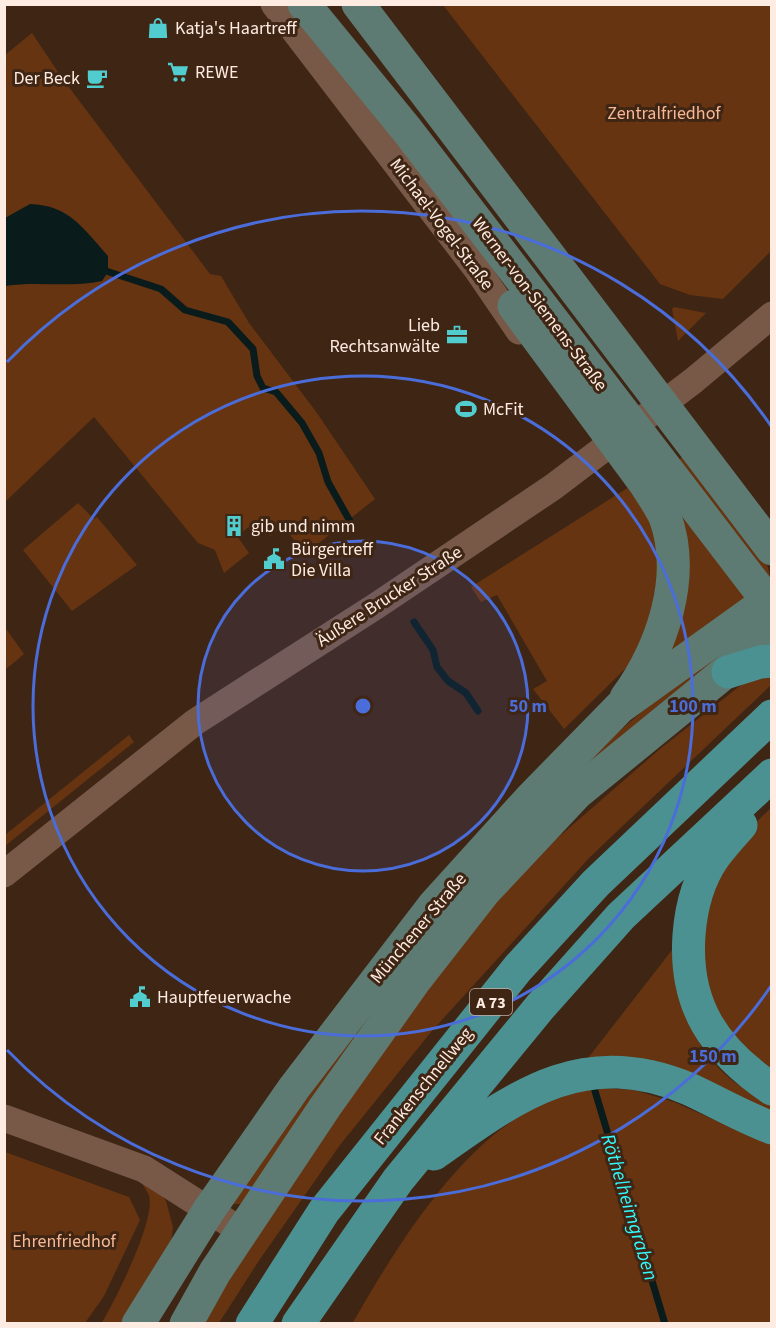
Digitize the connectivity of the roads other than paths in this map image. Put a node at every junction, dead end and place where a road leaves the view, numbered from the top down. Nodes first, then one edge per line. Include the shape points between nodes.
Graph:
1 (274, 4) edge
2 (304, 4) edge
3 (358, 4) edge
4 (771, 315) edge
5 (601, 451) junction
6 (703, 457) junction
7 (656, 477) junction
8 (771, 519) edge
9 (771, 549) edge
10 (770, 602) edge
11 (771, 634) edge
12 (771, 661) edge
13 (728, 672) junction
14 (620, 707) junction
15 (771, 716) edge
16 (771, 775) edge
17 (771, 787) edge
18 (4, 874) edge
19 (771, 1089) edge
20 (4, 1118) edge
21 (771, 1128) edge
22 (398, 1180) junction
23 (209, 1210) junction
24 (243, 1232) junction
25 (138, 1323) edge
26 (186, 1323) edge
27 (252, 1323) edge
28 (298, 1323) edge

1 - 5 street, Michael-Vogel-Straße via 476,268
2 - 7 main road via 407,130 437,197 527,324
3 - 6 main road, Werner-von-Siemens-Straße
4 - 5 street, Äußere Brucker Straße
5 - 18 street, Äußere Brucker Straße via 376,606 211,710
6 - 8 main road
6 - 9 main road, Werner-von-Siemens-Straße
7 - 10 main road
7 - 14 main road via 673,546 668,608 641,677
10 - 14 main road, Münchener Straße
11 - 13 main road, Münchener Straße
12 - 13 highway
13 - 24 main road, Münchener Straße via 577,793 484,892 331,1098
14 - 23 main road, Münchener Straße via 531,798 405,940 318,1054
15 - 27 highway, Frankenschnellweg / A 73 via 596,883 518,968 324,1211
16 - 22 highway, A 73 via 621,916 540,1007
17 - 19 highway via 713,858 693,903 687,964 692,992 705,1023 746,1072
20 - 23 street via 144,1168
21 - 22 highway via 687,1088 639,1075 590,1072 557,1079 502,1106
22 - 28 highway, A 73
23 - 24 street
23 - 25 main road, Münchener Straße
24 - 26 main road, Münchener Straße

